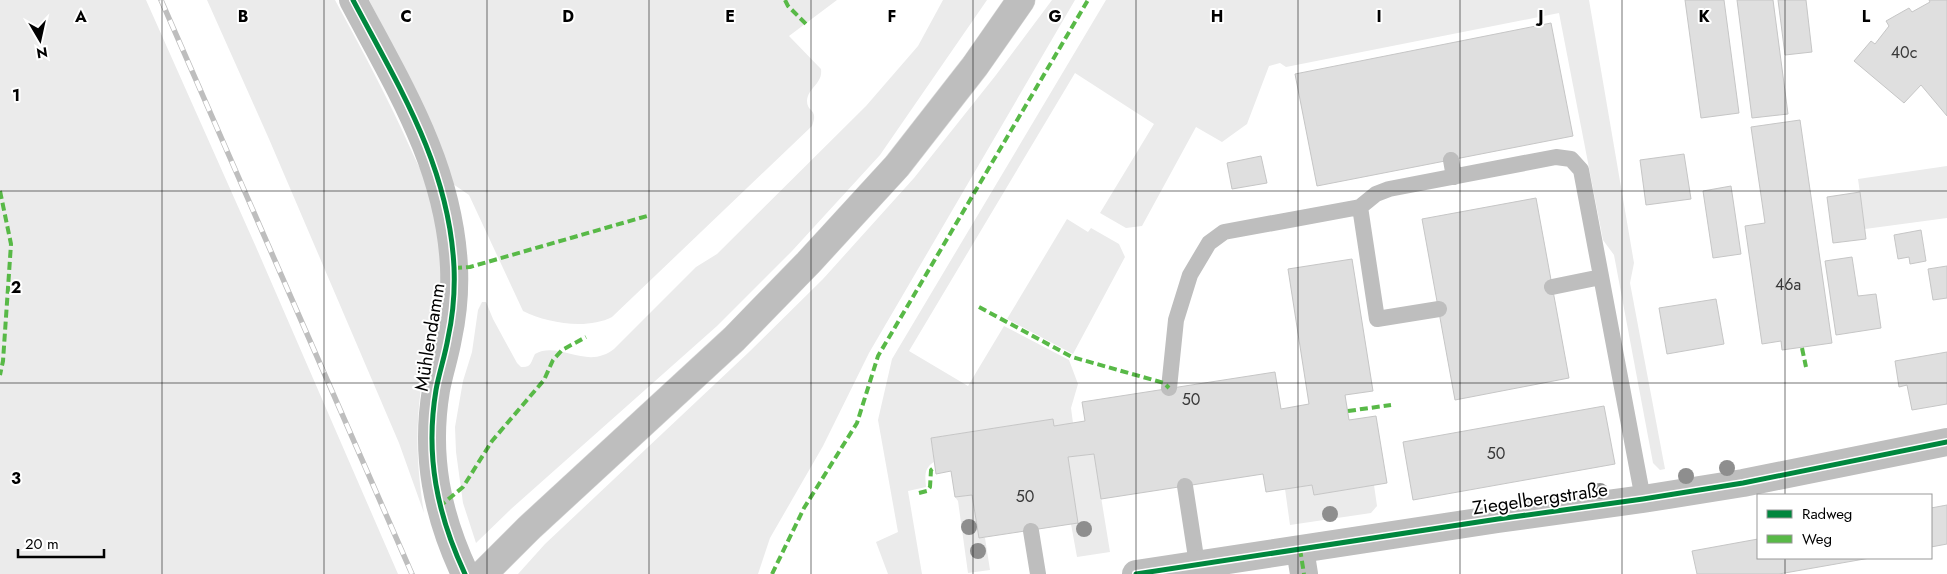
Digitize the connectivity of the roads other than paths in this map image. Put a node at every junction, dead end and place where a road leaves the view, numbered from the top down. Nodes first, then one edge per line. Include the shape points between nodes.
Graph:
1 (353, 0) edge
2 (1021, 0) edge
3 (1451, 160) dead end
4 (1454, 176) junction
5 (1360, 207) junction
6 (1601, 277) junction
7 (1552, 287) dead end
8 (1439, 309) dead end
9 (1169, 388) dead end
10 (1947, 442) edge
11 (1185, 486) dead end
12 (1643, 499) junction
13 (1032, 530) dead end
14 (1302, 561) edge
15 (1197, 564) junction
16 (465, 574) edge
17 (483, 574) edge
18 (1038, 574) edge
19 (1136, 574) edge

1 - 16 street, Mühlendamm via 414,116 436,170 447,211 454,298 436,389 432,451 439,507
2 - 17 street via 975,66 897,166 808,264 734,339 528,528
3 - 4 lane
4 - 5 lane via 1388,189
4 - 6 lane via 1556,157 1572,159 1581,170
5 - 8 lane via 1377,319
5 - 9 lane via 1224,232 1209,243 1190,275 1176,320
6 - 7 lane
6 - 12 lane
10 - 12 street, Ziegelbergstraße via 1823,468
11 - 15 lane
12 - 14 street, Ziegelbergstraße
13 - 18 lane
14 - 15 street, Ziegelbergstraße
15 - 19 street, Ziegelbergstraße

